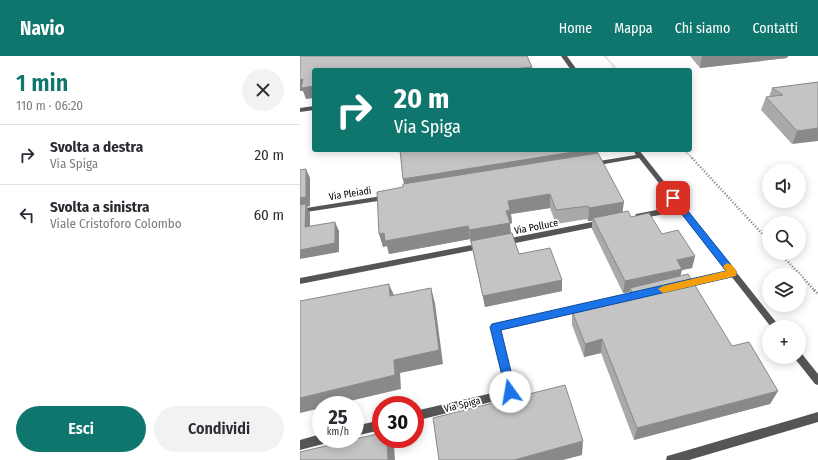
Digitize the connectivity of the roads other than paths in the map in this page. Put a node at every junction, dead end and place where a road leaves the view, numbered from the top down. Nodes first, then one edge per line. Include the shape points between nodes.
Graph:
1 (564, 56) edge
2 (573, 68) edge
3 (312, 108) edge
4 (300, 110) edge
5 (638, 153) edge
6 (588, 165) edge
7 (393, 196) edge
8 (681, 208) junction
9 (300, 211) edge
10 (628, 218) edge
11 (612, 221) edge
12 (733, 273) junction
13 (300, 281) edge
14 (672, 287) edge
15 (649, 292) edge
16 (770, 320) edge
17 (805, 364) edge
18 (818, 381) edge
19 (424, 414) edge
20 (818, 417) edge
21 (312, 442) edge
22 (300, 445) edge
23 (672, 460) edge

1 - 2 street
3 - 4 street
5 - 6 street
5 - 8 street
7 - 9 street, Via Pleiadi
8 - 10 street
8 - 12 street
11 - 13 street, Via Polluce
12 - 14 street
12 - 16 street
15 - 19 street, Via Spiga via 495,327 510,392
17 - 18 street
20 - 23 street
21 - 22 street

